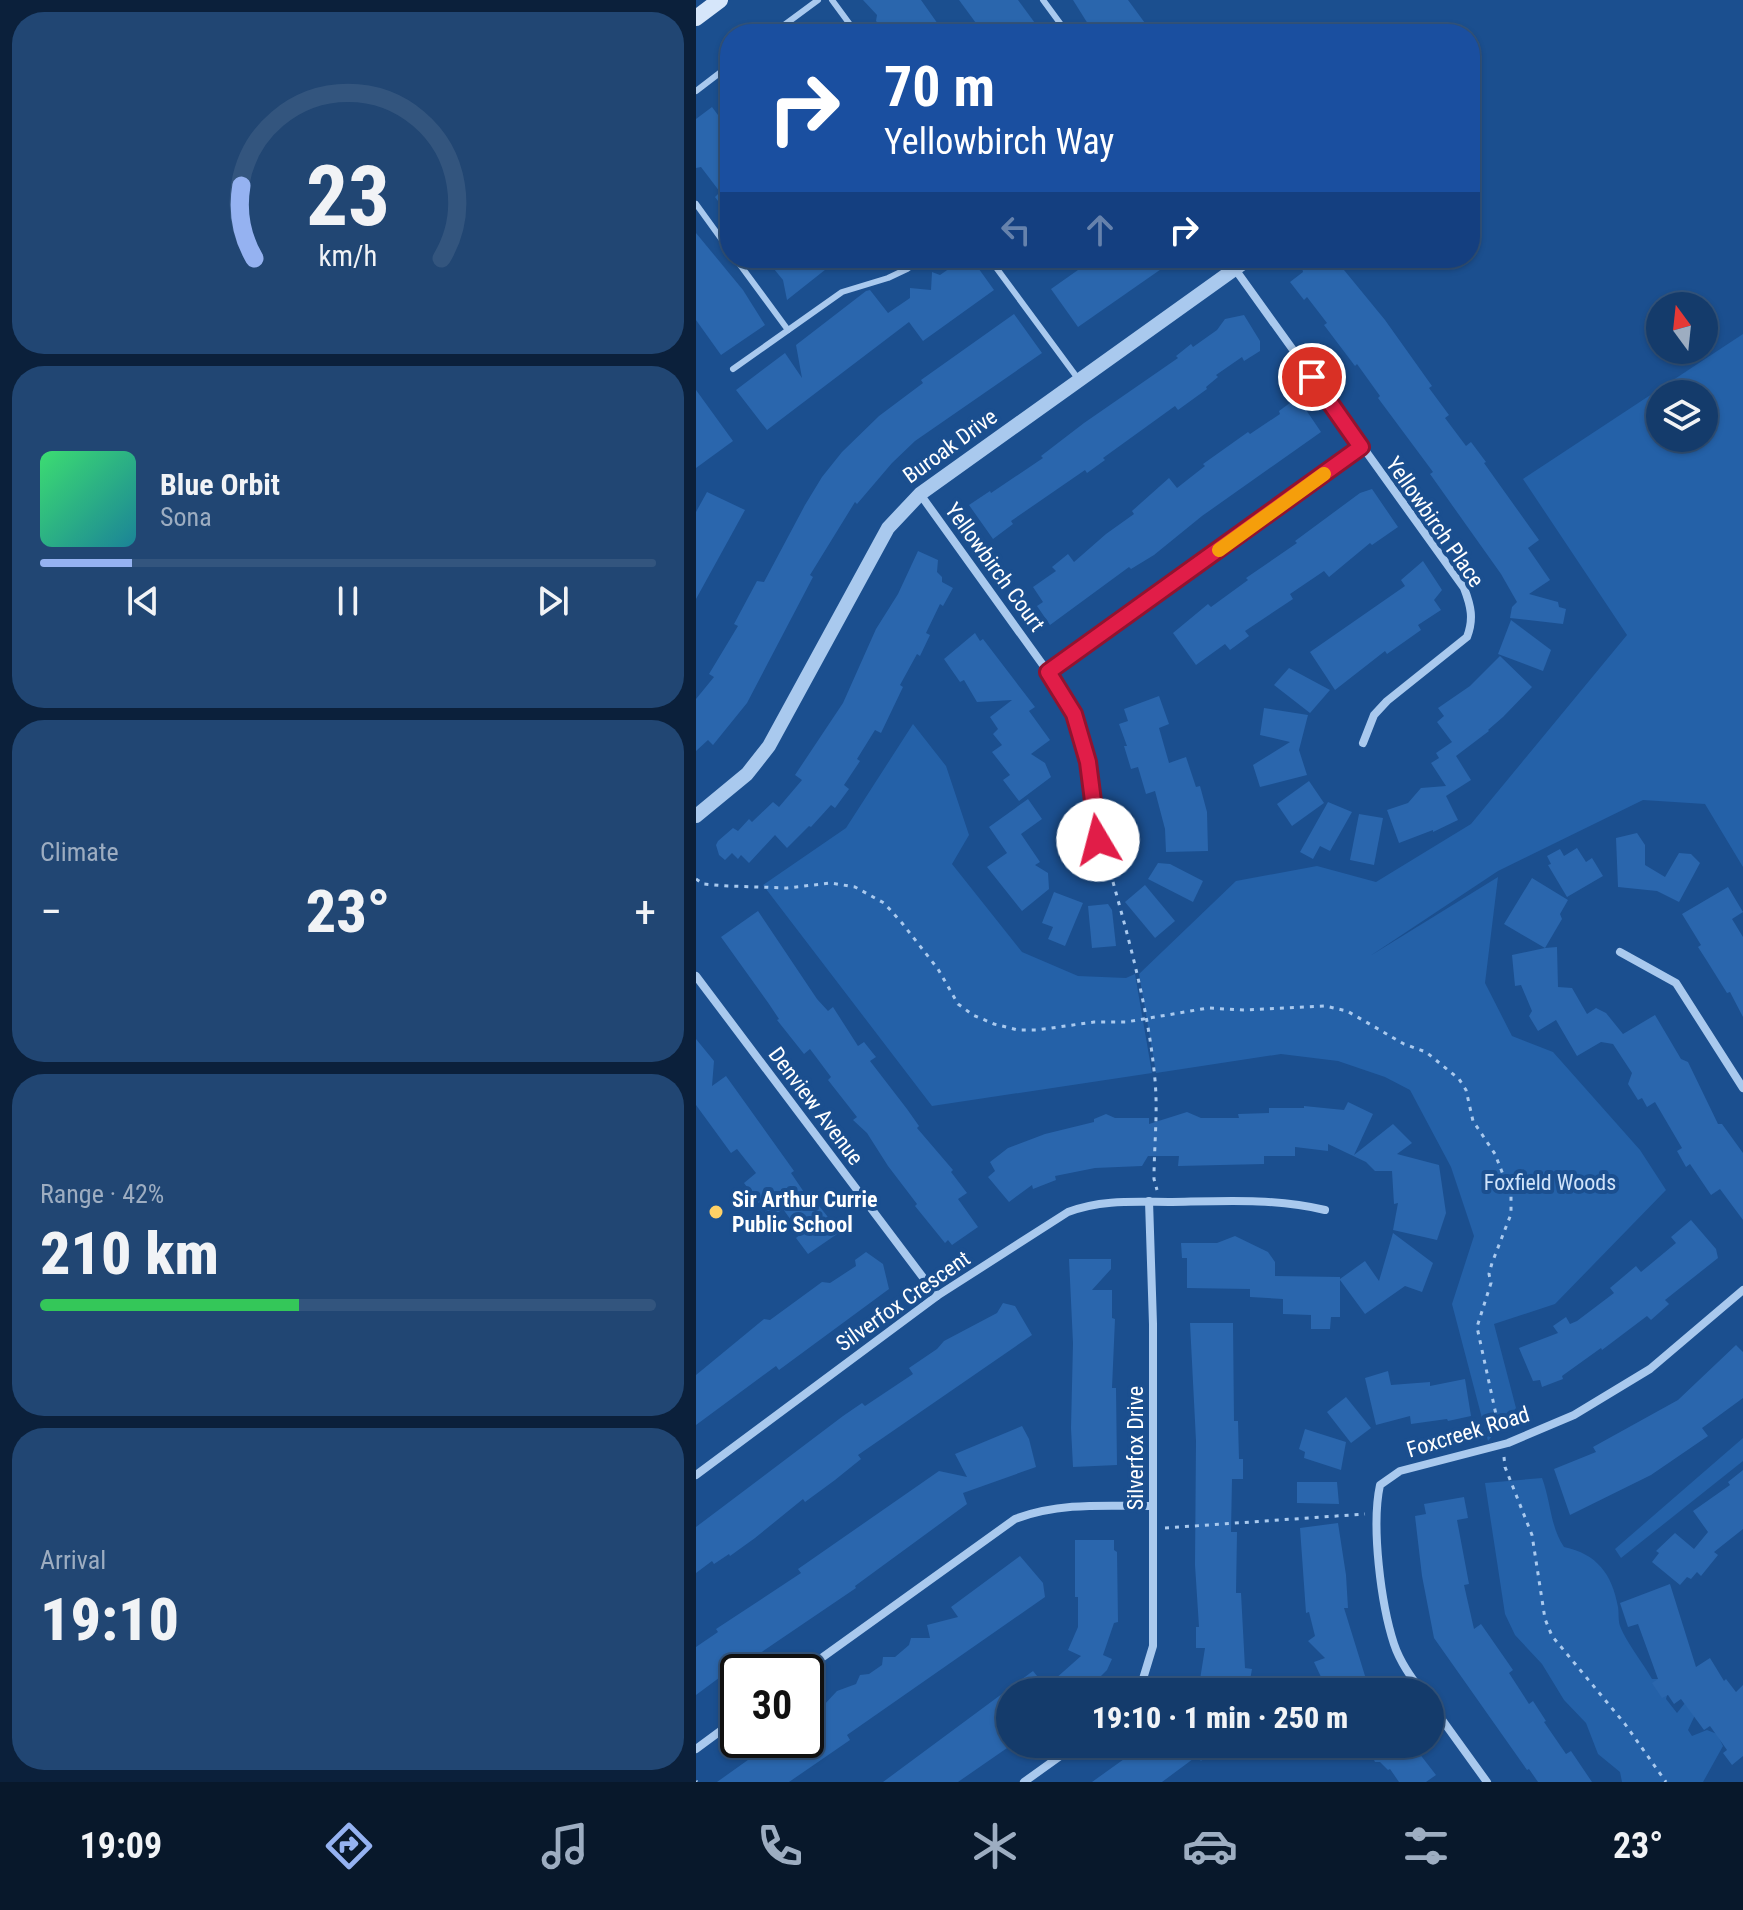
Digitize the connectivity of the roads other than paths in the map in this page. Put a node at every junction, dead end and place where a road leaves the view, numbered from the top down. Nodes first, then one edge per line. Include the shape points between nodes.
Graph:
1 (720, 0) edge
2 (818, 0) edge
3 (832, 0) edge
4 (1043, 0) edge
5 (696, 18) edge
6 (789, 24) edge
7 (850, 24) edge
8 (1061, 24) edge
9 (720, 73) edge
10 (696, 91) edge
11 (696, 204) edge
12 (720, 237) edge
13 (742, 268) edge
14 (905, 268) edge
15 (996, 268) edge
16 (1235, 269) joint
17 (788, 330) junction
18 (733, 369) dead end
19 (1079, 380) junction
20 (1361, 447) junction
21 (920, 494) junction
22 (1048, 672) junction
23 (1363, 743) dead end
24 (696, 816) edge
25 (1098, 840) dead end
26 (1620, 952) dead end
27 (696, 976) edge
28 (1743, 1088) edge
29 (1149, 1201) junction
30 (1325, 1210) dead end
31 (1743, 1290) edge
32 (937, 1296) junction
33 (696, 1475) edge
34 (1153, 1506) junction
35 (824, 1656) edge
36 (1143, 1678) edge
37 (1411, 1678) edge
38 (1444, 1722) edge
39 (720, 1731) edge
40 (696, 1749) edge
41 (1057, 1758) edge
42 (1024, 1782) edge
43 (1487, 1782) edge

1 - 5 main road
2 - 6 lane
3 - 7 lane
4 - 8 lane
9 - 10 lane
11 - 12 lane
13 - 17 lane
14 - 17 lane via 842,292
15 - 19 lane
16 - 19 street, Buroak Drive
16 - 20 street, Yellowbirch Place
17 - 18 lane
19 - 21 street, Buroak Drive
20 - 22 street
20 - 23 street, Yellowbirch Place via 1464,588 1472,624 1467,637 1374,715
21 - 22 street, Yellowbirch Court
21 - 24 street, Buroak Drive via 888,528 769,746 747,774
22 - 25 street, Yellowbirch Court via 1074,714 1088,762
26 - 28 street via 1676,983
27 - 32 street, Denview Avenue
29 - 30 street, Silverfox Crescent via 1260,1200
29 - 32 street, Silverfox Crescent via 1087,1205 1068,1212
29 - 34 street, Silverfox Drive
31 - 37 street, Foxcreek Road via 1650,1369 1574,1415 1508,1443 1400,1471 1380,1485 1376,1513 1386,1615
32 - 33 street, Silverfox Crescent
34 - 35 street via 1063,1506 1015,1519
34 - 36 street, Silverfox Drive via 1153,1646
38 - 43 street
39 - 40 street
41 - 42 street

